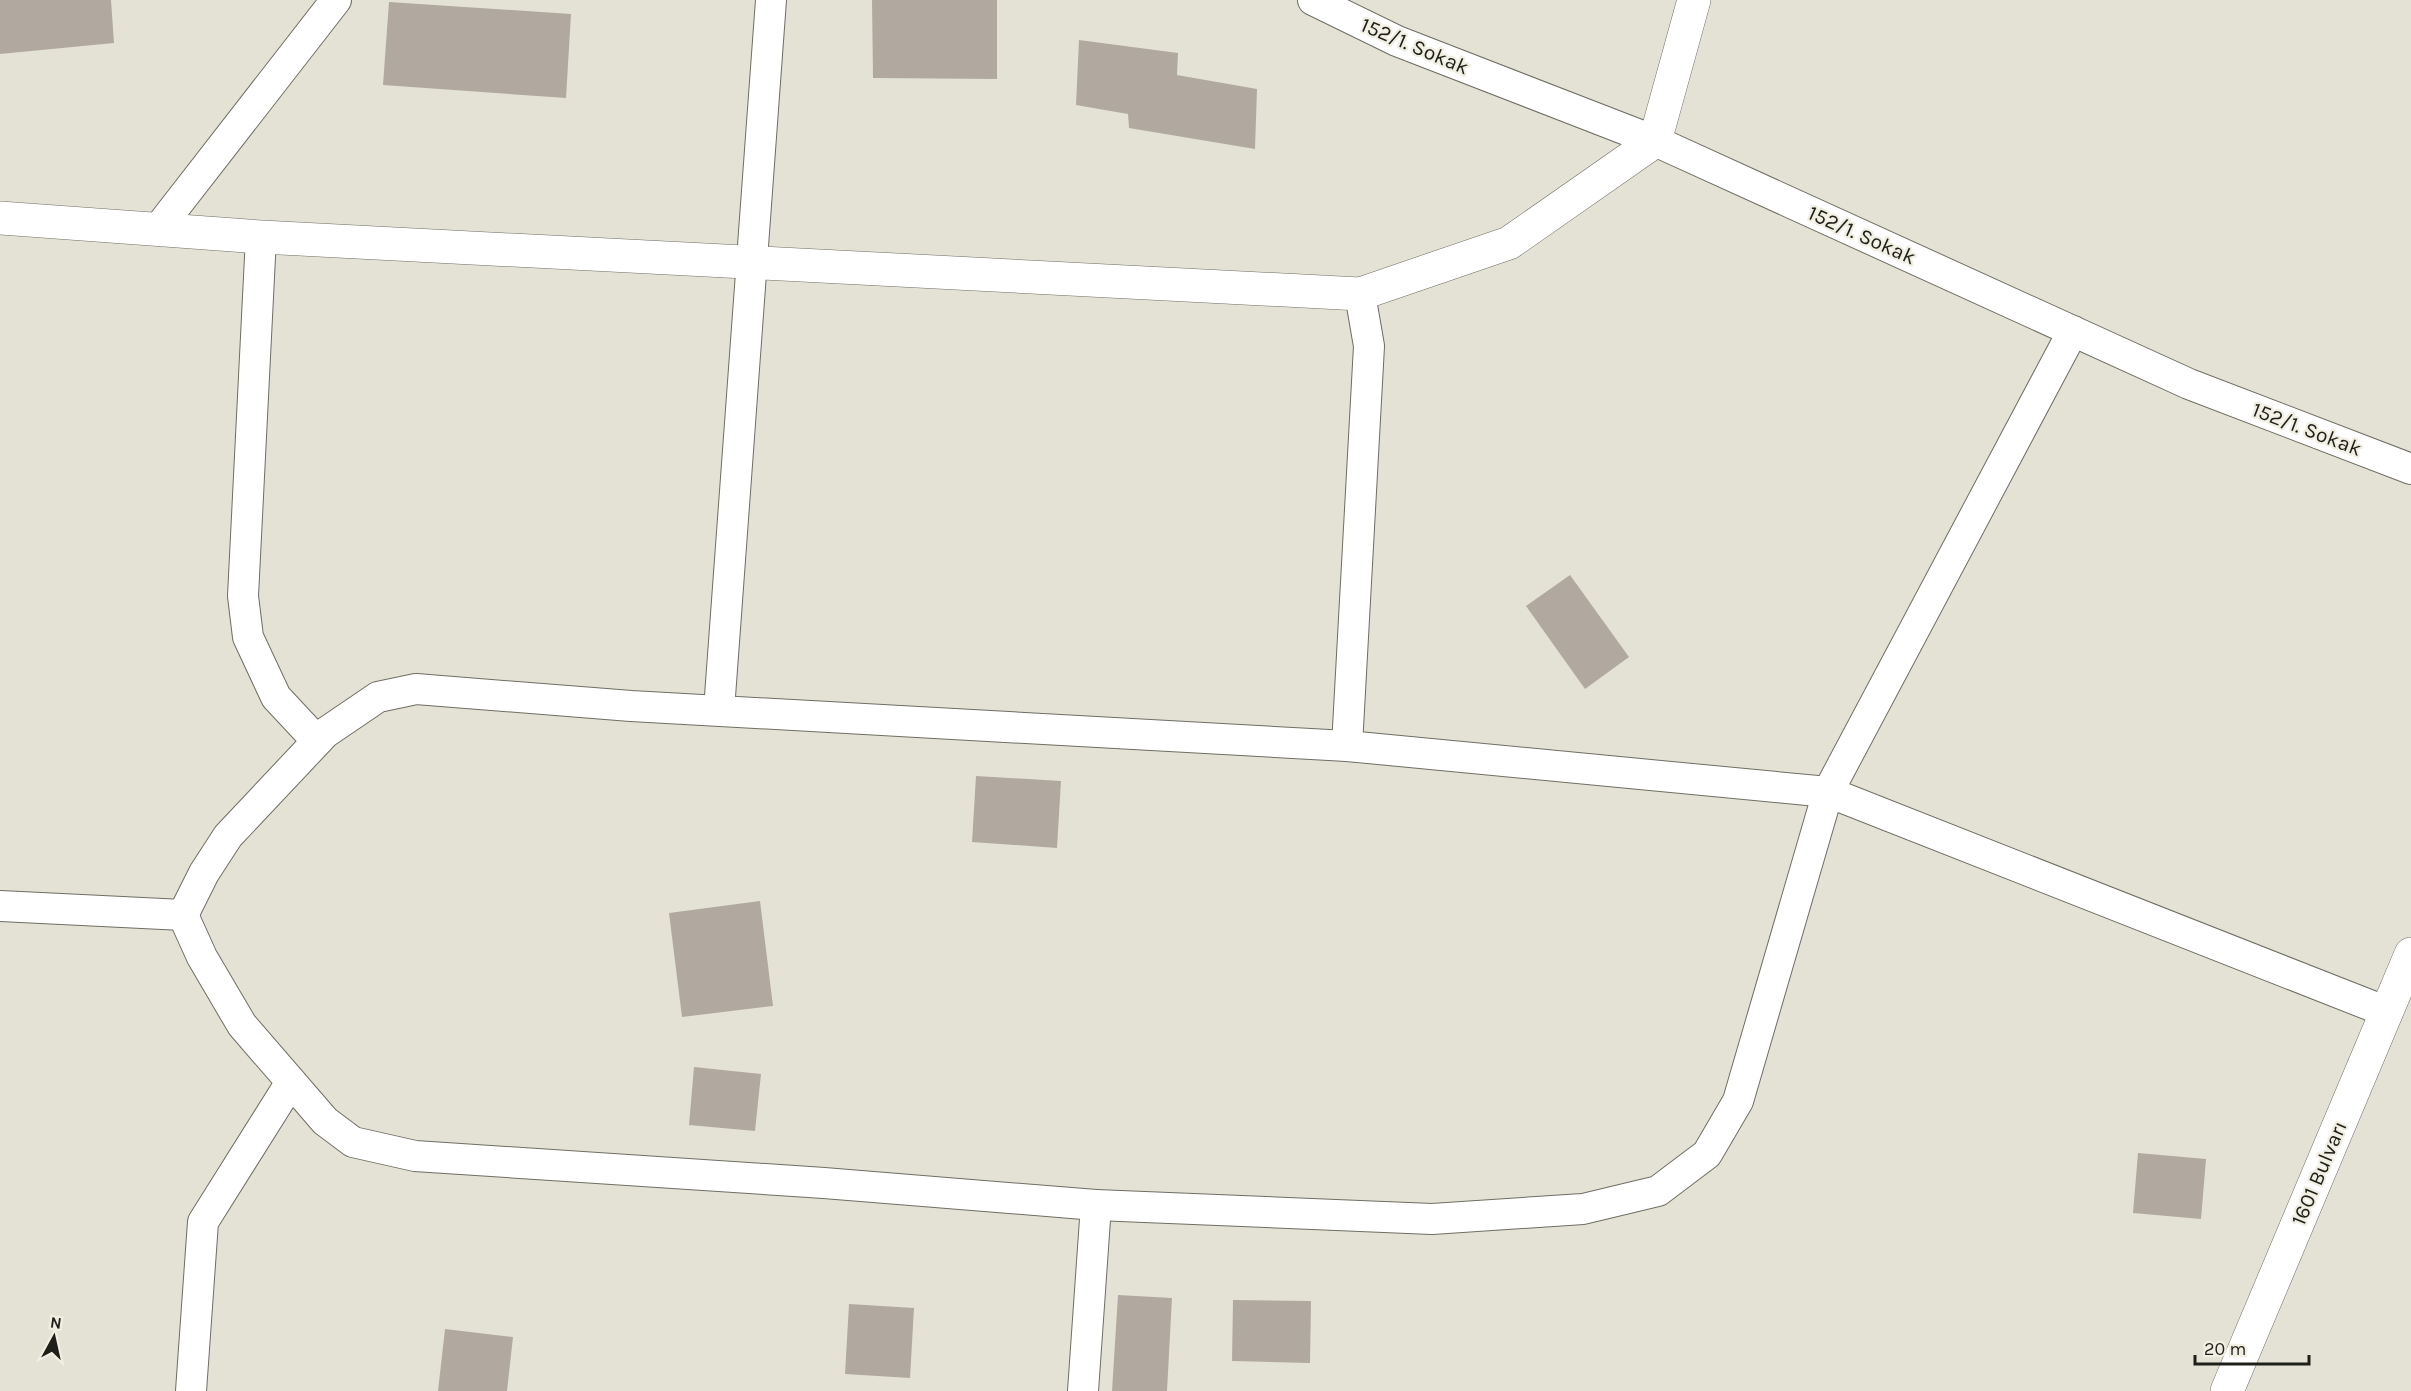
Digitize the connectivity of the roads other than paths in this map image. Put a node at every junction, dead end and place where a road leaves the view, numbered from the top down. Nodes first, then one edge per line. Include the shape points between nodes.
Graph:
1 (336, 0) edge
2 (771, 0) edge
3 (1313, 0) edge
4 (1694, 0) edge
5 (1655, 141) junction
6 (0, 218) edge
7 (158, 229) junction
8 (261, 237) junction
9 (753, 263) junction
10 (1360, 294) junction
11 (2073, 331) junction
12 (2411, 469) edge
13 (719, 710) junction
14 (317, 741) junction
15 (1347, 746) junction
16 (1828, 792) junction
17 (0, 906) edge
18 (183, 915) junction
19 (2411, 954) edge
20 (2387, 1012) junction
21 (291, 1082) junction
22 (1096, 1205) junction
23 (191, 1391) edge
24 (1083, 1391) edge
25 (2227, 1391) edge

1 - 7 street
2 - 9 street
3 - 5 street, 152/1. Sokak via 1397,41
4 - 5 street
5 - 10 street via 1509,243
5 - 11 street, 152/1. Sokak
6 - 7 street
7 - 8 street
8 - 9 street
8 - 14 street via 243,596 248,637 276,697
9 - 10 street
9 - 13 street
10 - 15 street via 1369,346
11 - 12 street, 152/1. Sokak via 2189,384
11 - 16 street
13 - 14 street via 416,689 378,697
13 - 15 street
14 - 18 street via 228,836
15 - 16 street
16 - 20 street
16 - 22 street via 1738,1101 1707,1154 1658,1191 1583,1209 1432,1219
17 - 18 street
18 - 21 street via 202,957 242,1025
19 - 20 street, 1601 Bulvarı
20 - 25 street, 1601 Bulvarı
21 - 22 street via 325,1121 353,1142 415,1156
21 - 23 street via 203,1222
22 - 24 street

